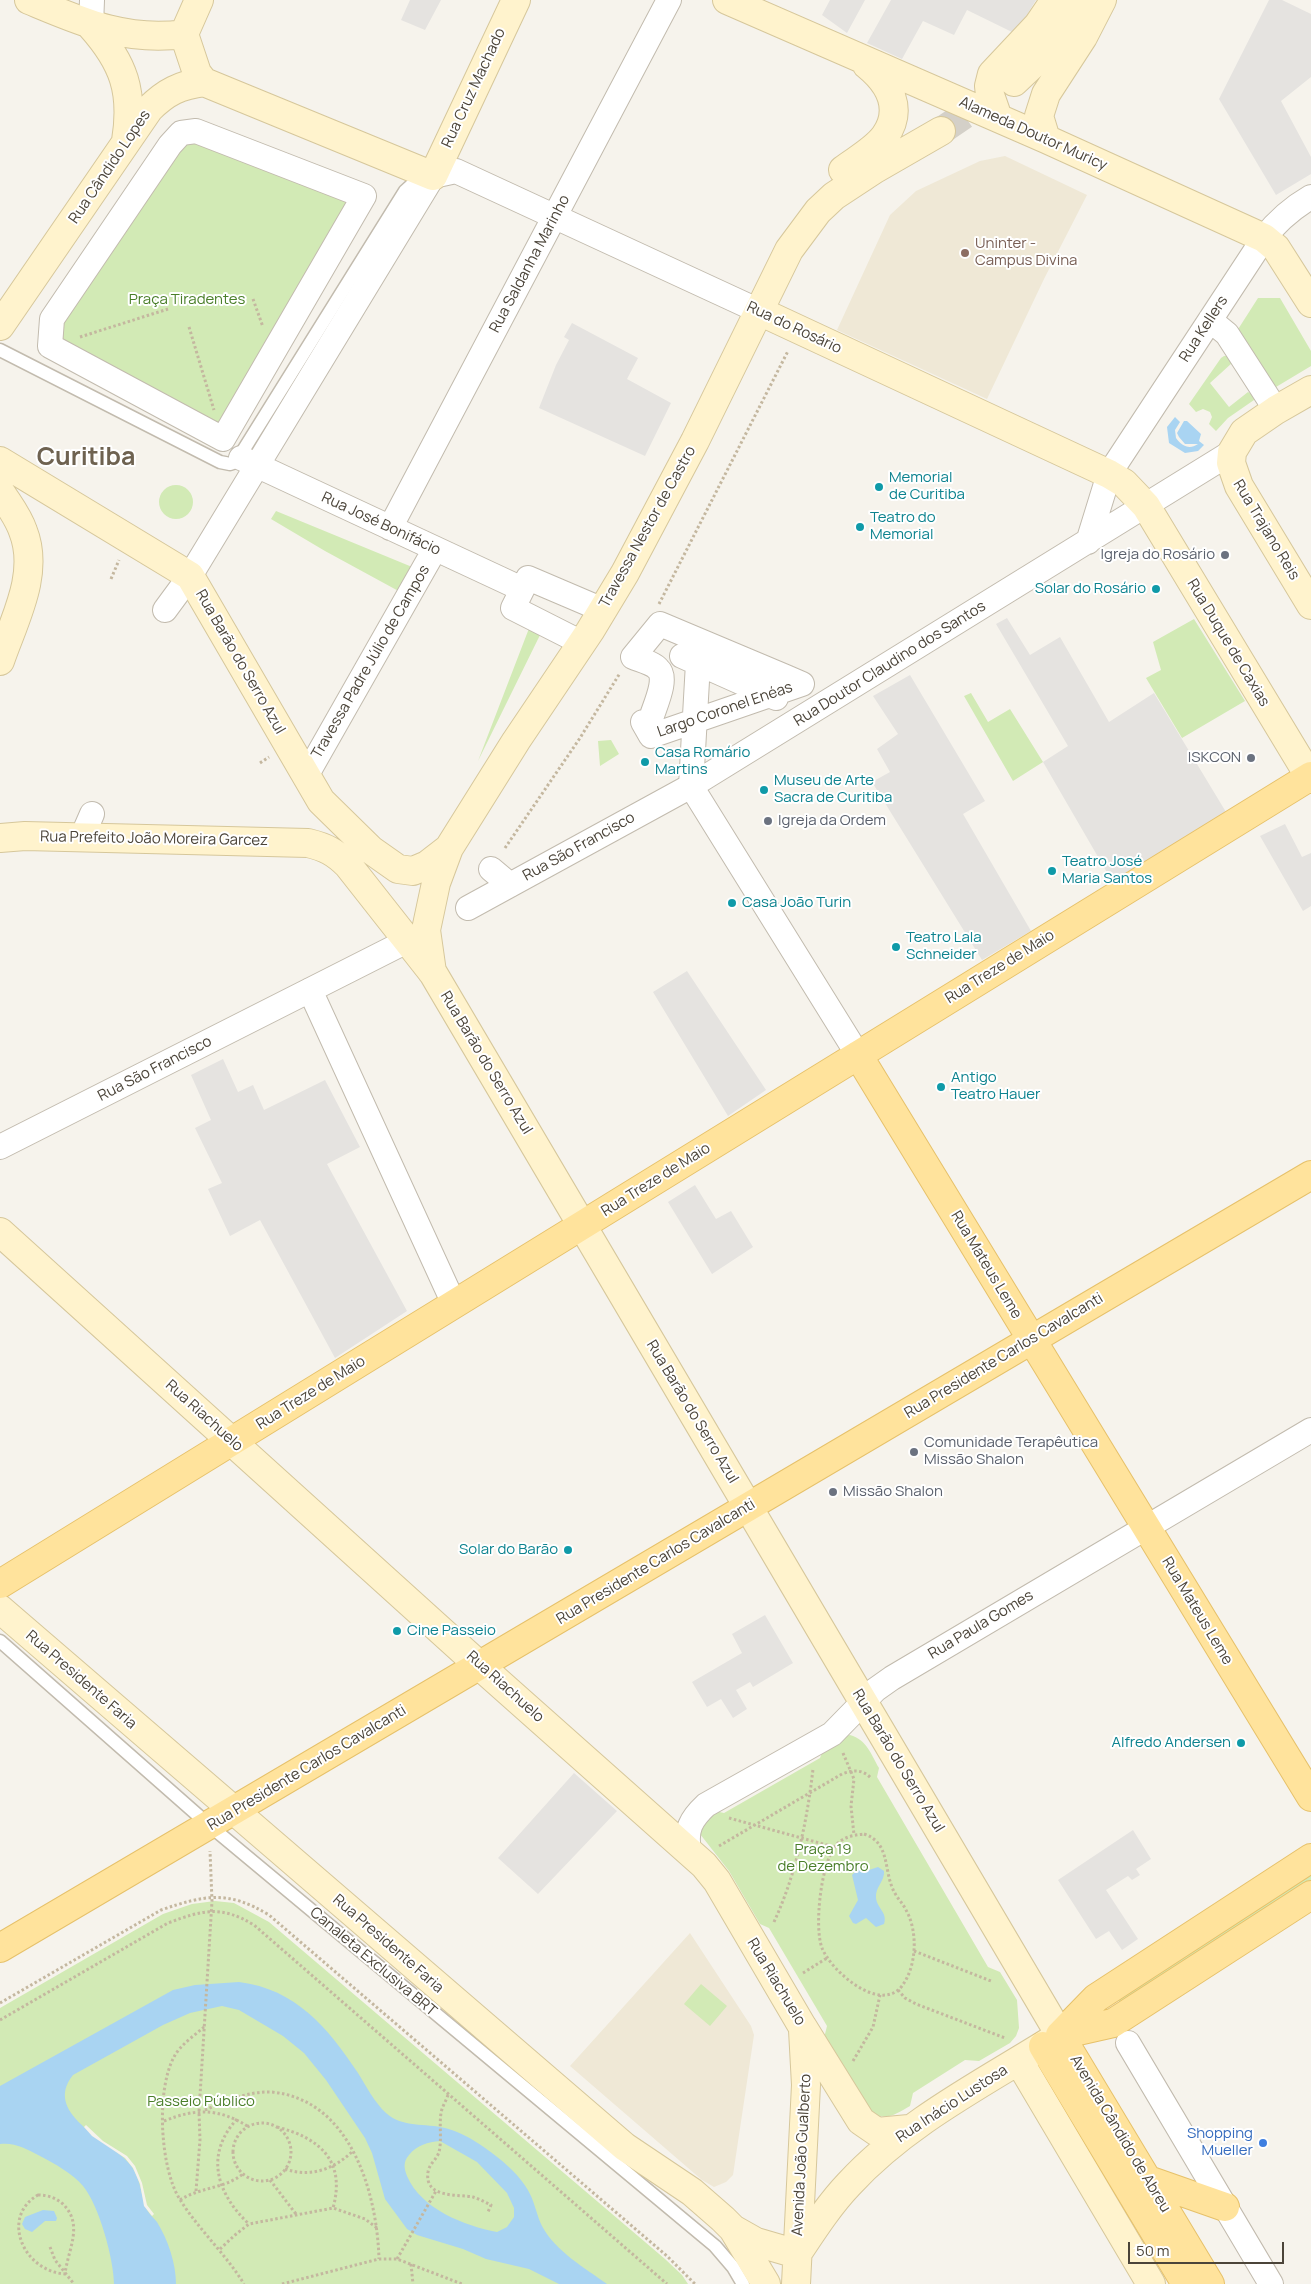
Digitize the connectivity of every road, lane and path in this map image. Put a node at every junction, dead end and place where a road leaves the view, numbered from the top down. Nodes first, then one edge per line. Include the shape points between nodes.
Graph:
1 (29, 0) edge
2 (198, 0) edge
3 (516, 0) edge
4 (669, 0) edge
5 (727, 0) edge
6 (1055, 0) edge
7 (1080, 0) edge
8 (1102, 0) edge
9 (92, 13) edge
10 (184, 34) junction
11 (860, 58) junction
12 (204, 82) junction
13 (1014, 82) tunnel mouth
14 (998, 118) junction
15 (941, 131) tunnel mouth
16 (1046, 139) junction
17 (126, 144) junction
18 (433, 176) junction
19 (1311, 197) edge
20 (554, 216) junction
21 (1264, 238) junction
22 (1311, 303) edge
23 (168, 309) dead end
24 (759, 311) junction
25 (1210, 320) junction
26 (0, 326) edge
27 (189, 327) dead end
28 (799, 330) junction
29 (50, 346) junction
30 (0, 350) edge
31 (1311, 390) edge
32 (1276, 410) junction
33 (223, 440) junction
34 (1232, 452) junction
35 (0, 461) edge
36 (249, 462) junction
37 (1110, 474) junction
38 (0, 491) edge
39 (1146, 506) junction
40 (390, 528) junction
41 (1088, 542) junction
42 (435, 549) junction
43 (190, 576) junction
44 (522, 589) junction
45 (1311, 605) edge
46 (165, 610) dead end
47 (603, 610) junction
48 (657, 627) junction
49 (582, 643) junction
50 (0, 661) edge
51 (622, 669) dead end
52 (809, 714) junction
53 (306, 776) junction
54 (1310, 777) edge
55 (691, 786) junction
56 (321, 801) junction
57 (0, 838) edge
58 (308, 843) junction
59 (449, 848) junction
60 (504, 848) dead end
61 (491, 869) dead end
62 (510, 885) junction
63 (468, 908) dead end
64 (407, 941) junction
65 (433, 973) junction
66 (310, 990) junction
67 (858, 1055) junction
68 (0, 1147) edge
69 (1311, 1175) edge
70 (582, 1226) junction
71 (0, 1232) edge
72 (454, 1304) junction
73 (1032, 1340) junction
74 (1311, 1430) edge
75 (232, 1441) junction
76 (748, 1507) junction
77 (1146, 1526) junction
78 (0, 1584) edge
79 (0, 1609) edge
80 (0, 1641) edge
81 (480, 1666) junction
82 (863, 1702) junction
83 (843, 1752) dead end
84 (813, 1769) dead end
85 (852, 1770) junction
86 (871, 1778) dead end
87 (810, 1793) junction
88 (1311, 1797) edge
89 (233, 1811) junction
90 (728, 1818) dead end
91 (209, 1825) junction
92 (756, 1825) junction
93 (854, 1835) junction
94 (803, 1837) junction
95 (718, 1847) dead end
96 (834, 1847) junction
97 (689, 1850) junction
98 (1311, 1858) edge
99 (1311, 1895) edge
100 (212, 1896) junction
101 (211, 1911) junction
102 (1224, 1914) junction
103 (774, 1922) dead end
104 (1241, 1940) junction
105 (0, 1948) edge
106 (914, 1951) junction
107 (827, 1958) junction
108 (803, 1973) dead end
109 (991, 1980) dead end
110 (898, 1990) junction
111 (880, 1995) junction
112 (0, 2003) edge
113 (0, 2020) edge
114 (802, 2026) junction
115 (205, 2027) junction
116 (1005, 2038) dead end
117 (1052, 2040) junction
118 (1128, 2043) dead end
119 (1019, 2061) junction
120 (848, 2068) dead end
121 (448, 2095) junction
122 (206, 2110) junction
123 (199, 2112) junction
124 (237, 2119) junction
125 (164, 2121) junction
126 (249, 2127) junction
127 (277, 2127) junction
128 (909, 2129) junction
129 (353, 2151) junction
130 (333, 2166) junction
131 (285, 2169) junction
132 (243, 2174) junction
133 (270, 2180) junction
134 (1148, 2180) junction
135 (221, 2186) junction
136 (436, 2190) junction
137 (196, 2191) junction
138 (180, 2200) junction
139 (1225, 2207) junction
140 (333, 2208) junction
141 (18, 2209) dead end
142 (488, 2212) dead end
143 (296, 2214) junction
144 (249, 2224) junction
145 (378, 2228) junction
146 (733, 2229) junction
147 (14, 2239) dead end
148 (50, 2247) dead end
149 (220, 2249) junction
150 (797, 2254) junction
151 (397, 2259) junction
152 (379, 2260) junction
153 (411, 2264) junction
154 (65, 2274) junction
155 (440, 2277) junction
156 (74, 2284) edge
157 (244, 2284) edge
158 (282, 2284) edge
159 (413, 2284) edge
160 (440, 2284) edge
161 (462, 2284) edge
162 (667, 2284) edge
163 (693, 2284) edge
164 (743, 2284) edge
165 (766, 2284) edge
166 (796, 2284) edge
167 (1151, 2284) edge
168 (1186, 2284) edge
169 (1210, 2284) edge
170 (1271, 2284) edge

1 - 9 street
2 - 10 street
3 - 18 street, Rua Cruz Machado
4 - 20 street, Rua Saldanha Marinho
5 - 11 street, Alameda Doutor Muricy
6 - 14 street via 1038,25 992,74 990,95
7 - 13 street via 1048,48
8 - 16 street via 1083,37 1046,94 1039,116
9 - 10 street via 139,36
9 - 17 street via 121,68 128,93 130,118
10 - 12 street via 197,73
11 - 14 street, Alameda Doutor Muricy
11 - 24 street via 882,77 890,92 891,124 884,137 825,184 788,222 772,244 754,285
12 - 17 street, Rua Cândido Lopes via 176,87 159,99
12 - 18 street
14 - 16 street, Alameda Doutor Muricy
15 - 24 street, Travessa Nestor de Castro via 869,172 818,211 789,250
16 - 21 street, Alameda Doutor Muricy
17 - 26 street, Rua Cândido Lopes
18 - 20 street, Rua do Rosário via 456,171
18 - 36 street
19 - 21 street, Rua Kellers via 1288,211
20 - 24 street, Rua do Rosário
20 - 40 street, Rua Saldanha Marinho
21 - 22 street, Alameda Doutor Muricy via 1280,254
21 - 25 street, Rua Kellers
23 - 29 path
24 - 28 street, Rua do Rosário
24 - 47 street, Travessa Nestor de Castro via 695,441
25 - 32 street via 1227,334
25 - 37 street, Rua Kellers
27 - 33 path
28 - 37 street, Rua do Rosário
28 - 48 path via 649,623
29 - 33 street
29 - 33 street via 52,319 170,144 181,133 196,131 364,196
30 - 36 lane via 220,462
31 - 32 street
32 - 34 street via 1244,432
34 - 39 street, Rua Doutor Claudino dos Santos
34 - 45 street, Rua Trajano Reis via 1231,463 1239,486
35 - 43 street, Rua Barão do Serro Azul
36 - 40 street, Rua José Bonifácio
36 - 43 street
37 - 39 street, Rua do Rosário via 1124,483
37 - 41 street
38 - 50 street via 23,531 29,551 25,588
39 - 41 street, Rua Doutor Claudino dos Santos
39 - 54 street, Rua Duque de Caxias
40 - 42 street, Rua José Bonifácio
41 - 52 street, Rua Doutor Claudino dos Santos
42 - 44 street, Rua José Bonifácio
42 - 53 street, Travessa Padre Júlio de Campos
43 - 46 street
43 - 53 street, Rua Barão do Serro Azul
44 - 47 street via 528,578
44 - 49 street via 513,608
47 - 49 street, Travessa Nestor de Castro
48 - 48 street, Largo Coronel Enéas via 633,657 658,668 662,674 663,681 650,722 643,722 651,736 802,684 660,624
49 - 59 street, Travessa Nestor de Castro
51 - 60 path via 580,738
52 - 55 street, Rua Doutor Claudino dos Santos
52 - 55 street via 690,659
53 - 56 street, Rua Barão do Serro Azul
54 - 67 main road, Rua Treze de Maio
55 - 62 street, Rua São Francisco
55 - 67 street, Rua Mateus Leme
56 - 58 street via 317,829
56 - 59 street, Rua Barão do Serro Azul via 371,850 398,869 413,871
57 - 58 street, Rua Prefeito João Moreira Garcez via 87,826
58 - 64 street, Rua Barão do Serro Azul via 336,853
59 - 65 street, Travessa Nestor de Castro via 436,883 426,930
61 - 62 street
62 - 63 street, Rua São Francisco
64 - 65 street, Rua Barão do Serro Azul
64 - 66 street, Rua São Francisco
65 - 70 street, Rua Barão do Serro Azul
66 - 68 street, Rua São Francisco
66 - 72 street
67 - 70 main road, Rua Treze de Maio
67 - 73 main road, Rua Mateus Leme
69 - 73 main road, Rua Presidente Carlos Cavalcanti
70 - 72 main road, Rua Treze de Maio
70 - 76 street, Rua Barão do Serro Azul
71 - 75 street, Rua Riachuelo
72 - 75 main road, Rua Treze de Maio
73 - 76 main road, Rua Presidente Carlos Cavalcanti
73 - 77 main road, Rua Mateus Leme
74 - 77 street, Rua Paula Gomes
75 - 78 main road, Rua Treze de Maio
75 - 81 street, Rua Riachuelo
76 - 81 main road, Rua Presidente Carlos Cavalcanti
76 - 82 street, Rua Barão do Serro Azul
77 - 82 street, Rua Paula Gomes via 892,1678
77 - 88 main road, Rua Mateus Leme
79 - 89 street, Rua Presidente Faria
80 - 91 lane, Canaleta Exclusiva BRT
81 - 89 main road, Rua Presidente Carlos Cavalcanti
81 - 97 street, Rua Riachuelo
82 - 97 street, Rua Paula Gomes via 832,1734 706,1806 688,1830
82 - 117 street, Rua Barão do Serro Azul
83 - 85 path
84 - 87 path
85 - 86 path
85 - 87 path
85 - 93 path
87 - 92 path
87 - 94 path
89 - 91 main road, Rua Presidente Carlos Cavalcanti
89 - 146 street, Rua Presidente Faria via 625,2146 707,2203
90 - 92 path
91 - 100 path
91 - 105 main road, Rua Presidente Carlos Cavalcanti
91 - 164 lane, Canaleta Exclusiva BRT via 715,2246
92 - 94 path
92 - 95 path
93 - 96 path
93 - 106 path via 871,1836 880,1844 892,1887 912,1922
94 - 96 path
94 - 103 path
96 - 107 path via 828,1858 819,1917 819,1936
97 - 114 street, Rua Riachuelo via 717,1881
98 - 102 main road, Rua Inácio Lustosa
99 - 104 main road, Rua Inácio Lustosa
100 - 101 path
100 - 112 path via 162,1910
100 - 163 path via 234,1898 269,1915 685,2273
101 - 113 path via 168,1924
101 - 115 path
101 - 121 path via 224,1911 254,1925
102 - 104 main road
102 - 117 main road, Rua Inácio Lustosa via 1096,1998
104 - 117 main road, Rua Inácio Lustosa via 1114,2023
106 - 109 path
106 - 110 path via 905,1981
107 - 108 path
107 - 111 path via 852,1982
110 - 111 path
110 - 116 path via 916,2004
111 - 120 path via 873,2027
114 - 128 street, Rua Riachuelo via 865,2124 877,2132
114 - 150 street, Avenida João Gualberto via 806,2085
115 - 123 path
115 - 125 path via 175,2055 168,2071
117 - 119 street, Rua Inácio Lustosa
117 - 134 main road, Avenida Cândido de Abreu
117 - 168 main road, Avenida Cândido de Abreu
118 - 139 street
119 - 128 street, Rua Inácio Lustosa
119 - 167 street
121 - 136 path via 441,2111 439,2153 427,2173
121 - 162 path
122 - 123 path
122 - 124 path
122 - 129 path via 250,2095 270,2092 290,2096 309,2103 326,2116 340,2130
123 - 125 path
123 - 137 path
124 - 126 path
124 - 135 path via 221,2141 218,2157
125 - 138 path via 166,2162
126 - 127 path via 258,2124
126 - 132 path via 241,2132 233,2149 237,2167
127 - 130 path via 296,2132 311,2141 326,2154
127 - 131 path via 289,2142 289,2161
128 - 150 street, Rua Inácio Lustosa via 848,2184
129 - 130 path
129 - 145 path via 372,2200
130 - 131 path via 308,2173
130 - 140 path via 338,2181
131 - 133 path
132 - 133 path via 251,2179
132 - 135 path
133 - 143 path
134 - 139 main road
134 - 169 main road, Avenida Cândido de Abreu
135 - 137 path
135 - 144 path via 232,2206
136 - 142 path via 449,2195 471,2196 491,2205
136 - 151 path
137 - 138 path
138 - 149 path
139 - 170 street
140 - 143 path
140 - 145 path via 365,2219
141 - 154 path via 26,2200 48,2195 69,2211 75,2232
143 - 144 path
144 - 149 path
145 - 152 path
146 - 150 street via 756,2242
146 - 165 street, Rua Presidente Faria
147 - 154 path via 23,2253 38,2266 51,2273
148 - 154 path
149 - 157 path
150 - 166 street, Avenida João Gualberto
151 - 152 path
151 - 153 path
152 - 158 path
153 - 155 path
153 - 159 path
154 - 156 path
155 - 160 path
155 - 161 path

